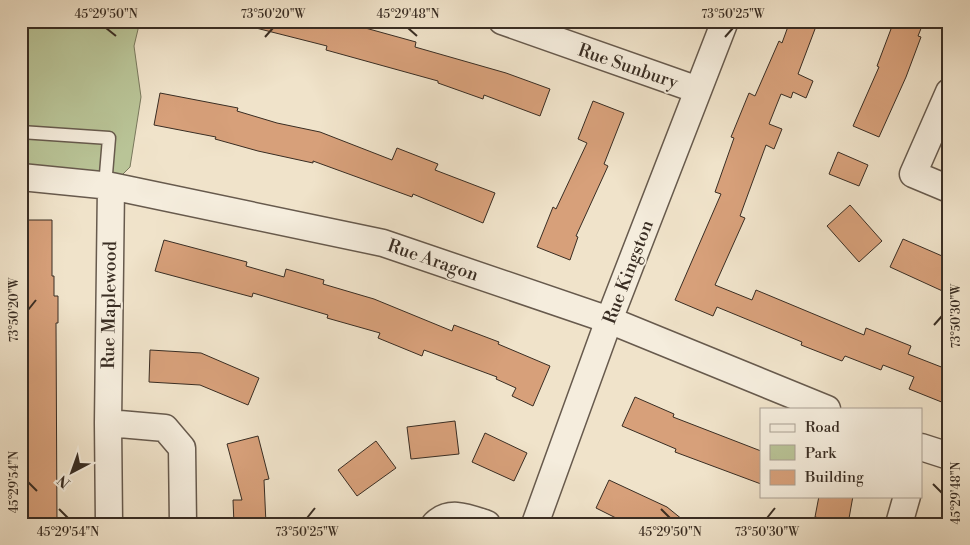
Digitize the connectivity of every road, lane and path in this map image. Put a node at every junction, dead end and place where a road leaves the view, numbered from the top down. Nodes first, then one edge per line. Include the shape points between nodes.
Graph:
1 (502, 21) edge
2 (725, 21) edge
3 (698, 90) junction
4 (949, 92) edge
5 (21, 132) edge
6 (21, 177) edge
7 (108, 186) junction
8 (949, 189) edge
9 (609, 320) junction
10 (825, 408) edge
11 (108, 423) junction
12 (922, 448) edge
13 (949, 456) edge
14 (906, 498) edge
15 (110, 524) edge
16 (183, 524) edge
17 (435, 524) edge
18 (487, 524) edge
19 (534, 524) edge
20 (899, 524) edge

1 - 3 street, Rue Sunbury
2 - 3 street, Rue Kingston
3 - 9 street, Rue Kingston
4 - 8 street via 913,174
5 - 7 lane via 109,138
6 - 7 street, Rue Aragon
7 - 9 street, Rue Aragon via 383,243
7 - 11 street, Rue Maplewood
9 - 10 street, Rue Aragon
9 - 19 street, Rue Kingston
11 - 15 street, Rue Maplewood
11 - 16 street via 165,428 182,448
12 - 13 street
14 - 20 street
17 - 18 street via 441,517 458,515

